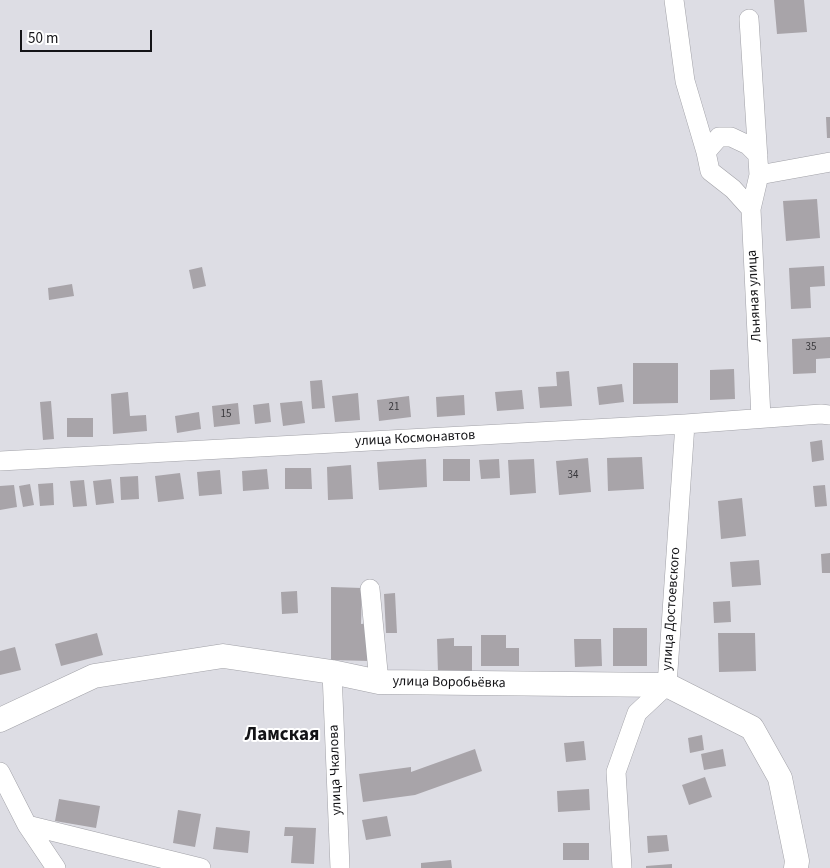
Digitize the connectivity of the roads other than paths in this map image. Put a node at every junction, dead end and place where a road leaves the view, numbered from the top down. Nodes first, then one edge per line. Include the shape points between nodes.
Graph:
1 (674, 0) edge
2 (749, 19) dead end
3 (706, 152) junction
4 (758, 155) junction
5 (830, 162) edge
6 (759, 175) junction
7 (751, 209) junction
8 (830, 415) edge
9 (761, 418) junction
10 (685, 424) junction
11 (0, 462) edge
12 (370, 589) dead end
13 (332, 672) junction
14 (379, 682) junction
15 (667, 685) junction
16 (0, 720) edge
17 (0, 772) edge
18 (27, 825) junction
19 (56, 868) edge
20 (201, 868) edge
21 (340, 868) edge
22 (622, 868) edge
23 (796, 868) edge

1 - 3 street via 685,81
2 - 4 street, Льняная улица
3 - 4 street via 719,137 732,137
3 - 7 street via 710,171 734,189
4 - 6 street, Льняная улица
5 - 6 street
6 - 7 street, Льняная улица
7 - 9 street, Льняная улица
8 - 9 street, улица Космонавтов
9 - 10 street, улица Космонавтов
10 - 11 street, улица Космонавтов
10 - 15 street, улица Достоевского
12 - 14 street
13 - 14 main road, улица Воробьёвка
13 - 16 main road, улица Воробьёвка via 224,656 94,676
13 - 21 street, улица Чкалова
14 - 15 main road, улица Воробьёвка
15 - 22 street, улица Достоевского via 636,713 616,772
15 - 23 main road, улица Воробьёвка via 752,728 780,778
17 - 18 street
18 - 19 street
18 - 20 street

